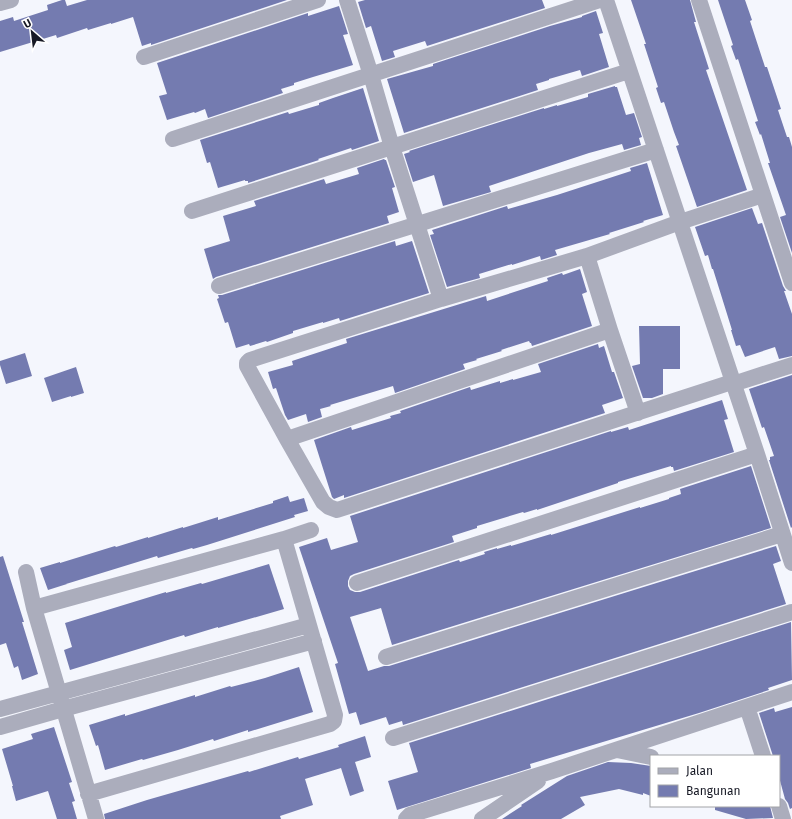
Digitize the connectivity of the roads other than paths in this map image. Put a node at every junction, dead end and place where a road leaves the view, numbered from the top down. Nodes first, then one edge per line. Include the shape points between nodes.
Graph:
1 (11, 0) edge
2 (318, 0) edge
3 (347, 0) edge
4 (600, 0) edge
5 (606, 0) edge
6 (699, 0) edge
7 (0, 3) edge
8 (280, 6) edge
9 (144, 57) dead end
10 (630, 71) junction
11 (371, 75) junction
12 (173, 139) dead end
13 (392, 147) junction
14 (656, 150) junction
15 (763, 195) junction
16 (192, 210) dead end
17 (680, 222) junction
18 (417, 225) junction
19 (587, 256) junction
20 (792, 283) edge
21 (219, 286) dead end
22 (441, 299) junction
23 (610, 330) junction
24 (792, 365) edge
25 (733, 383) junction
26 (638, 413) junction
27 (287, 439) junction
28 (757, 454) junction
29 (312, 530) dead end
30 (782, 534) junction
31 (284, 539) junction
32 (792, 563) edge
33 (26, 572) dead end
34 (357, 583) dead end
35 (34, 608) junction
36 (792, 612) edge
37 (309, 625) junction
38 (314, 641) junction
39 (386, 657) dead end
40 (792, 692) edge
41 (59, 693) junction
42 (747, 707) junction
43 (63, 709) junction
44 (0, 710) edge
45 (0, 727) edge
46 (393, 738) dead end
47 (616, 750) junction
48 (763, 755) edge
49 (650, 757) edge
50 (552, 771) junction
51 (88, 794) junction
52 (779, 807) edge
53 (96, 819) edge
54 (406, 819) edge
55 (482, 819) edge
56 (783, 819) edge

1 - 7 street
2 - 8 street
3 - 11 street
4 - 11 street
5 - 10 street
6 - 15 street
8 - 9 street
10 - 13 street
10 - 14 street
11 - 12 street
11 - 13 street
13 - 16 street
13 - 18 street
14 - 17 street
14 - 18 street
15 - 17 street
15 - 20 street
17 - 19 street
17 - 25 street
18 - 21 street
18 - 22 street
19 - 22 street
19 - 23 street
22 - 27 street via 250,360 248,366
23 - 26 street
23 - 27 street
24 - 25 street
25 - 26 street
25 - 28 street
26 - 27 street via 337,510 323,502
28 - 30 street
28 - 34 street
29 - 31 street
30 - 32 street
30 - 39 street
31 - 35 street
31 - 37 street
33 - 35 street
35 - 41 street
36 - 46 street
37 - 38 street
37 - 41 street
38 - 43 street
38 - 51 street via 335,715 330,724
40 - 42 street
41 - 43 street
41 - 44 street
42 - 47 street
42 - 48 street
43 - 45 street
43 - 51 street
47 - 49 street
47 - 50 street
50 - 54 street via 410,815
50 - 55 street
51 - 53 street
52 - 56 street

